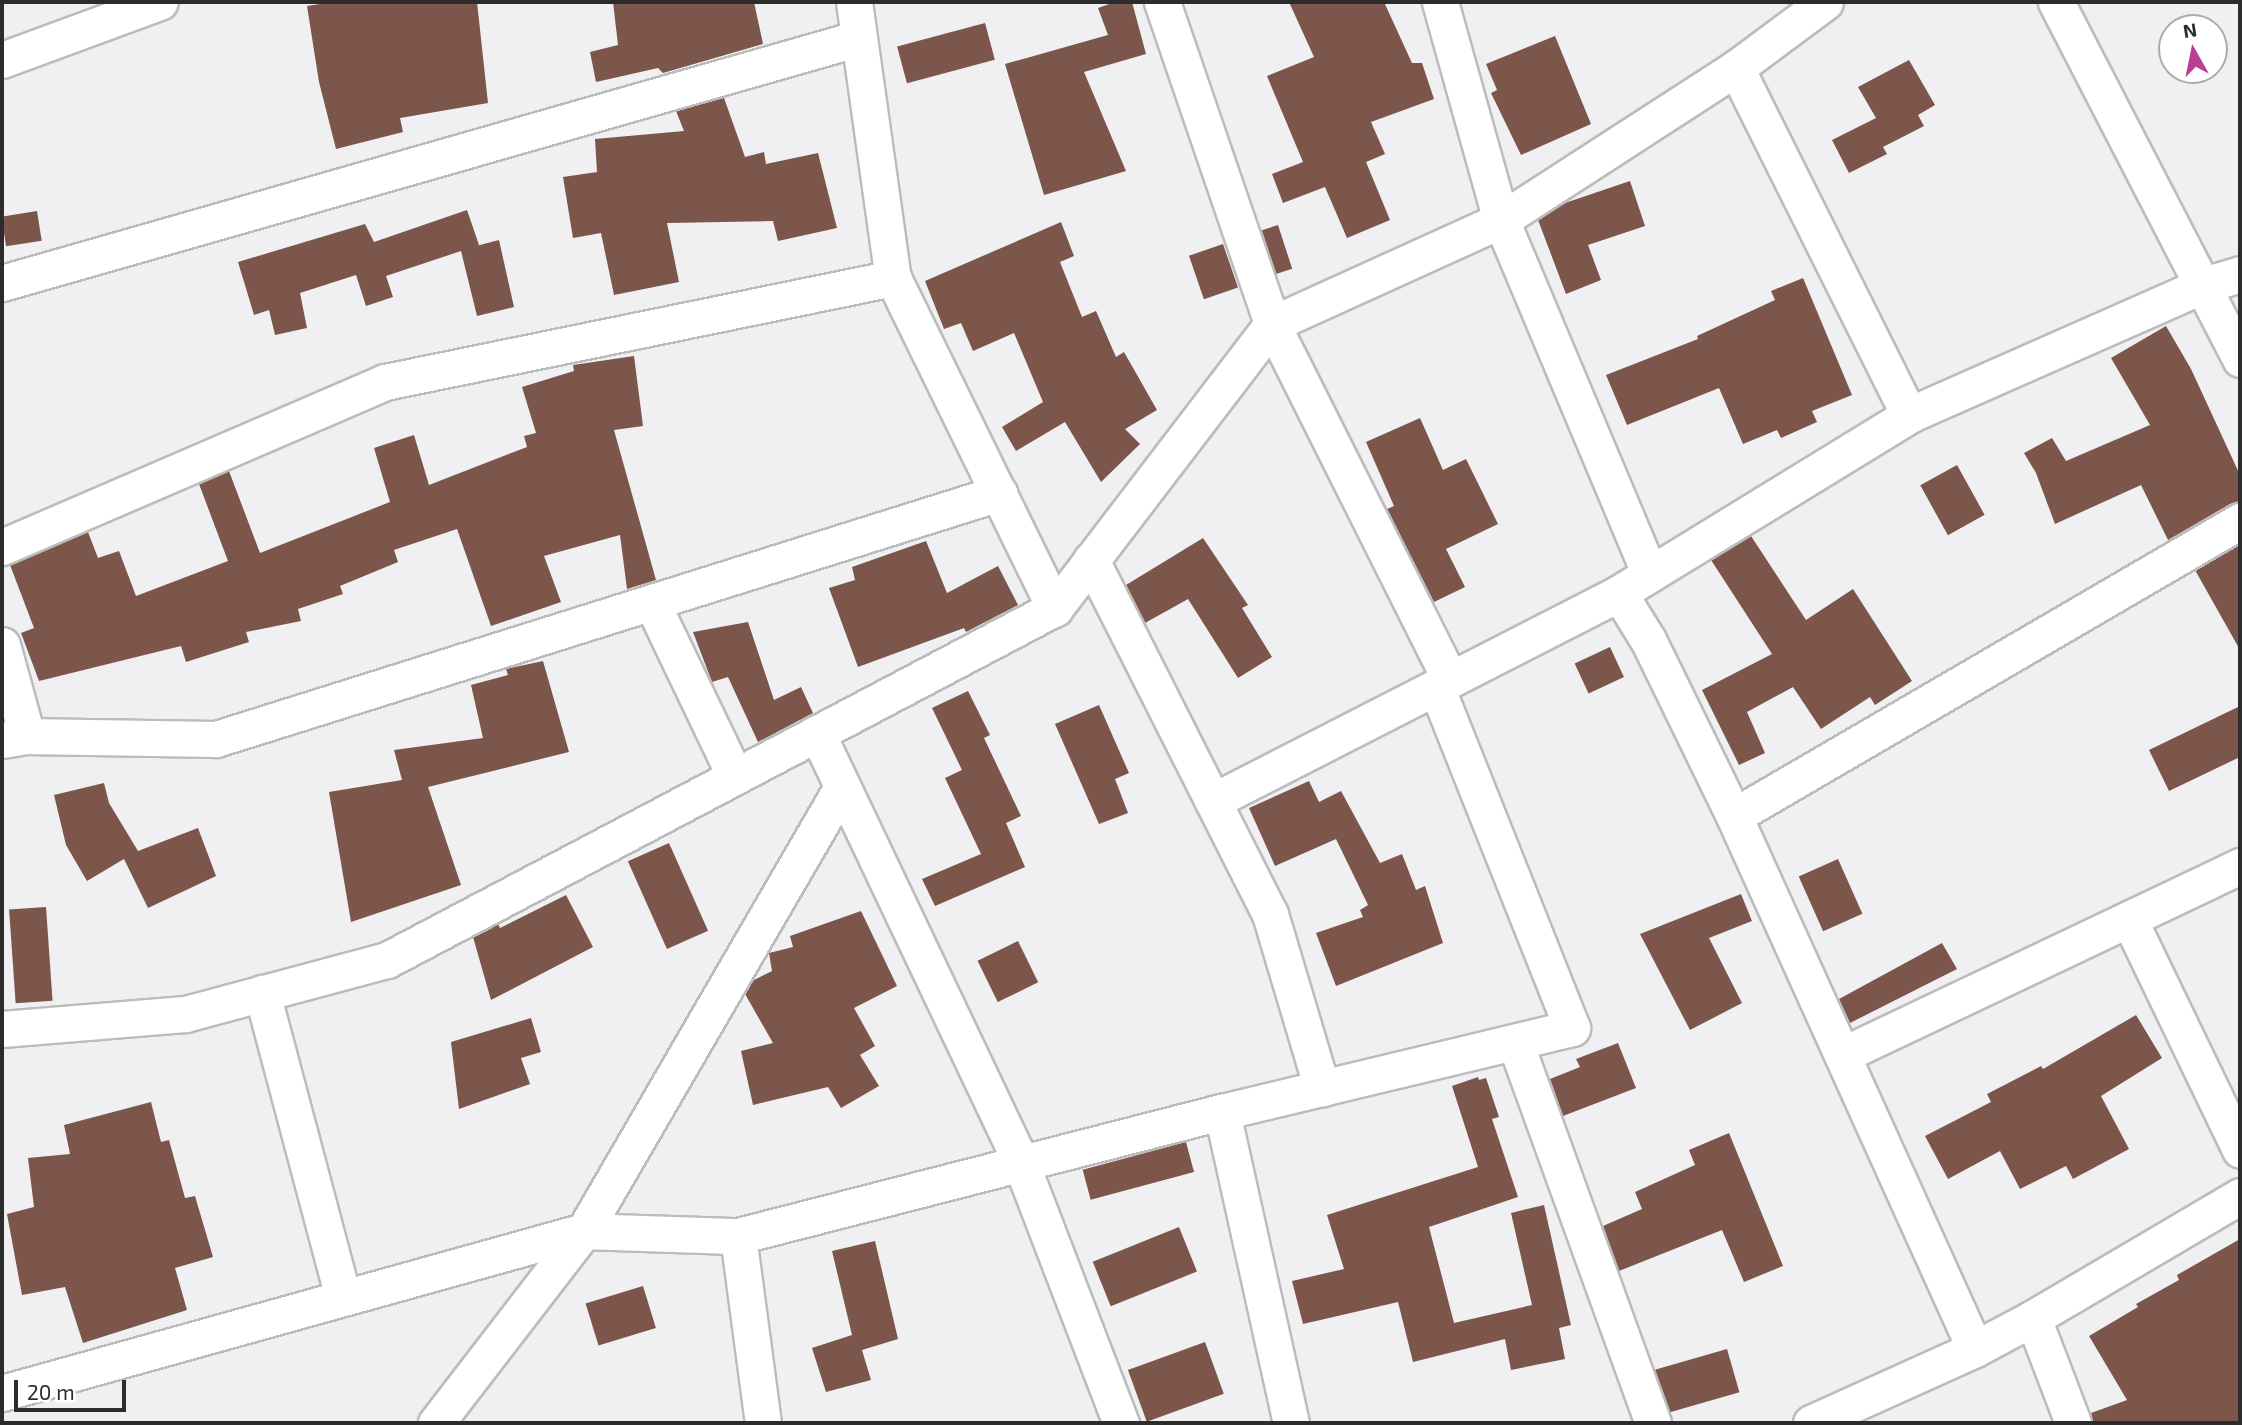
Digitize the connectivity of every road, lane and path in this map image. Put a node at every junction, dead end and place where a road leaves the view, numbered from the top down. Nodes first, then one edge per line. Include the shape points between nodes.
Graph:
1 (160, 2) edge
2 (854, 2) edge
3 (1162, 2) edge
4 (1440, 2) edge
5 (2056, 2) edge
6 (1805, 8) edge
7 (859, 38) junction
8 (2, 60) edge
9 (1736, 68) junction
10 (1501, 220) junction
11 (2240, 274) edge
12 (893, 278) junction
13 (2, 283) edge
14 (2204, 285) junction
15 (1272, 324) junction
16 (2240, 359) edge
17 (1909, 415) junction
18 (999, 493) junction
19 (2240, 522) edge
20 (2, 547) edge
21 (1091, 560) junction
22 (1650, 574) junction
23 (1619, 593) junction
24 (652, 603) junction
25 (1055, 607) junction
26 (2, 645) edge
27 (1443, 683) junction
28 (817, 733) junction
29 (14, 738) edge
30 (735, 776) junction
31 (842, 786) junction
32 (1213, 801) junction
33 (1734, 816) junction
34 (2240, 866) edge
35 (2129, 919) junction
36 (262, 993) junction
37 (2, 1029) edge
38 (1515, 1042) junction
39 (1842, 1055) junction
40 (1322, 1088) junction
41 (1222, 1112) junction
42 (2240, 1150) edge
43 (1021, 1163) junction
44 (2240, 1196) edge
45 (584, 1231) junction
46 (738, 1236) junction
47 (343, 1297) junction
48 (2032, 1318) junction
49 (1975, 1349) junction
50 (2, 1393) edge
51 (436, 1423) edge
52 (763, 1423) edge
53 (1121, 1423) edge
54 (1291, 1423) edge
55 (1653, 1423) edge
56 (1811, 1423) edge
57 (2073, 1423) edge

1 - 8 street
2 - 7 street
3 - 15 street
4 - 10 street
5 - 14 street
6 - 9 street
7 - 12 street
7 - 13 street
9 - 10 street
9 - 17 street
10 - 15 street
10 - 22 street
11 - 14 street
12 - 18 street
12 - 20 street via 386,382
14 - 16 street
14 - 17 street
15 - 21 street
15 - 27 street
17 - 22 street
18 - 24 street
18 - 25 street
19 - 33 street
21 - 25 street
21 - 32 street
22 - 23 street
23 - 27 street
23 - 33 street via 1648,640
24 - 29 street via 216,739
24 - 30 street
25 - 28 street
26 - 29 street
27 - 32 street
27 - 38 street via 1572,1028
28 - 30 street
28 - 31 street
30 - 36 street via 387,960
31 - 43 street
31 - 45 street
32 - 40 street via 1270,914
33 - 39 street
34 - 35 street
35 - 39 street
35 - 42 street
36 - 37 street via 185,1014
36 - 47 street
38 - 40 street
38 - 55 street
39 - 49 street
40 - 41 street
41 - 43 street
41 - 54 street
43 - 46 street
43 - 53 street
44 - 48 street
45 - 46 street
45 - 47 street
45 - 51 street
46 - 52 street
47 - 50 street
48 - 49 street
48 - 57 street
49 - 56 street

